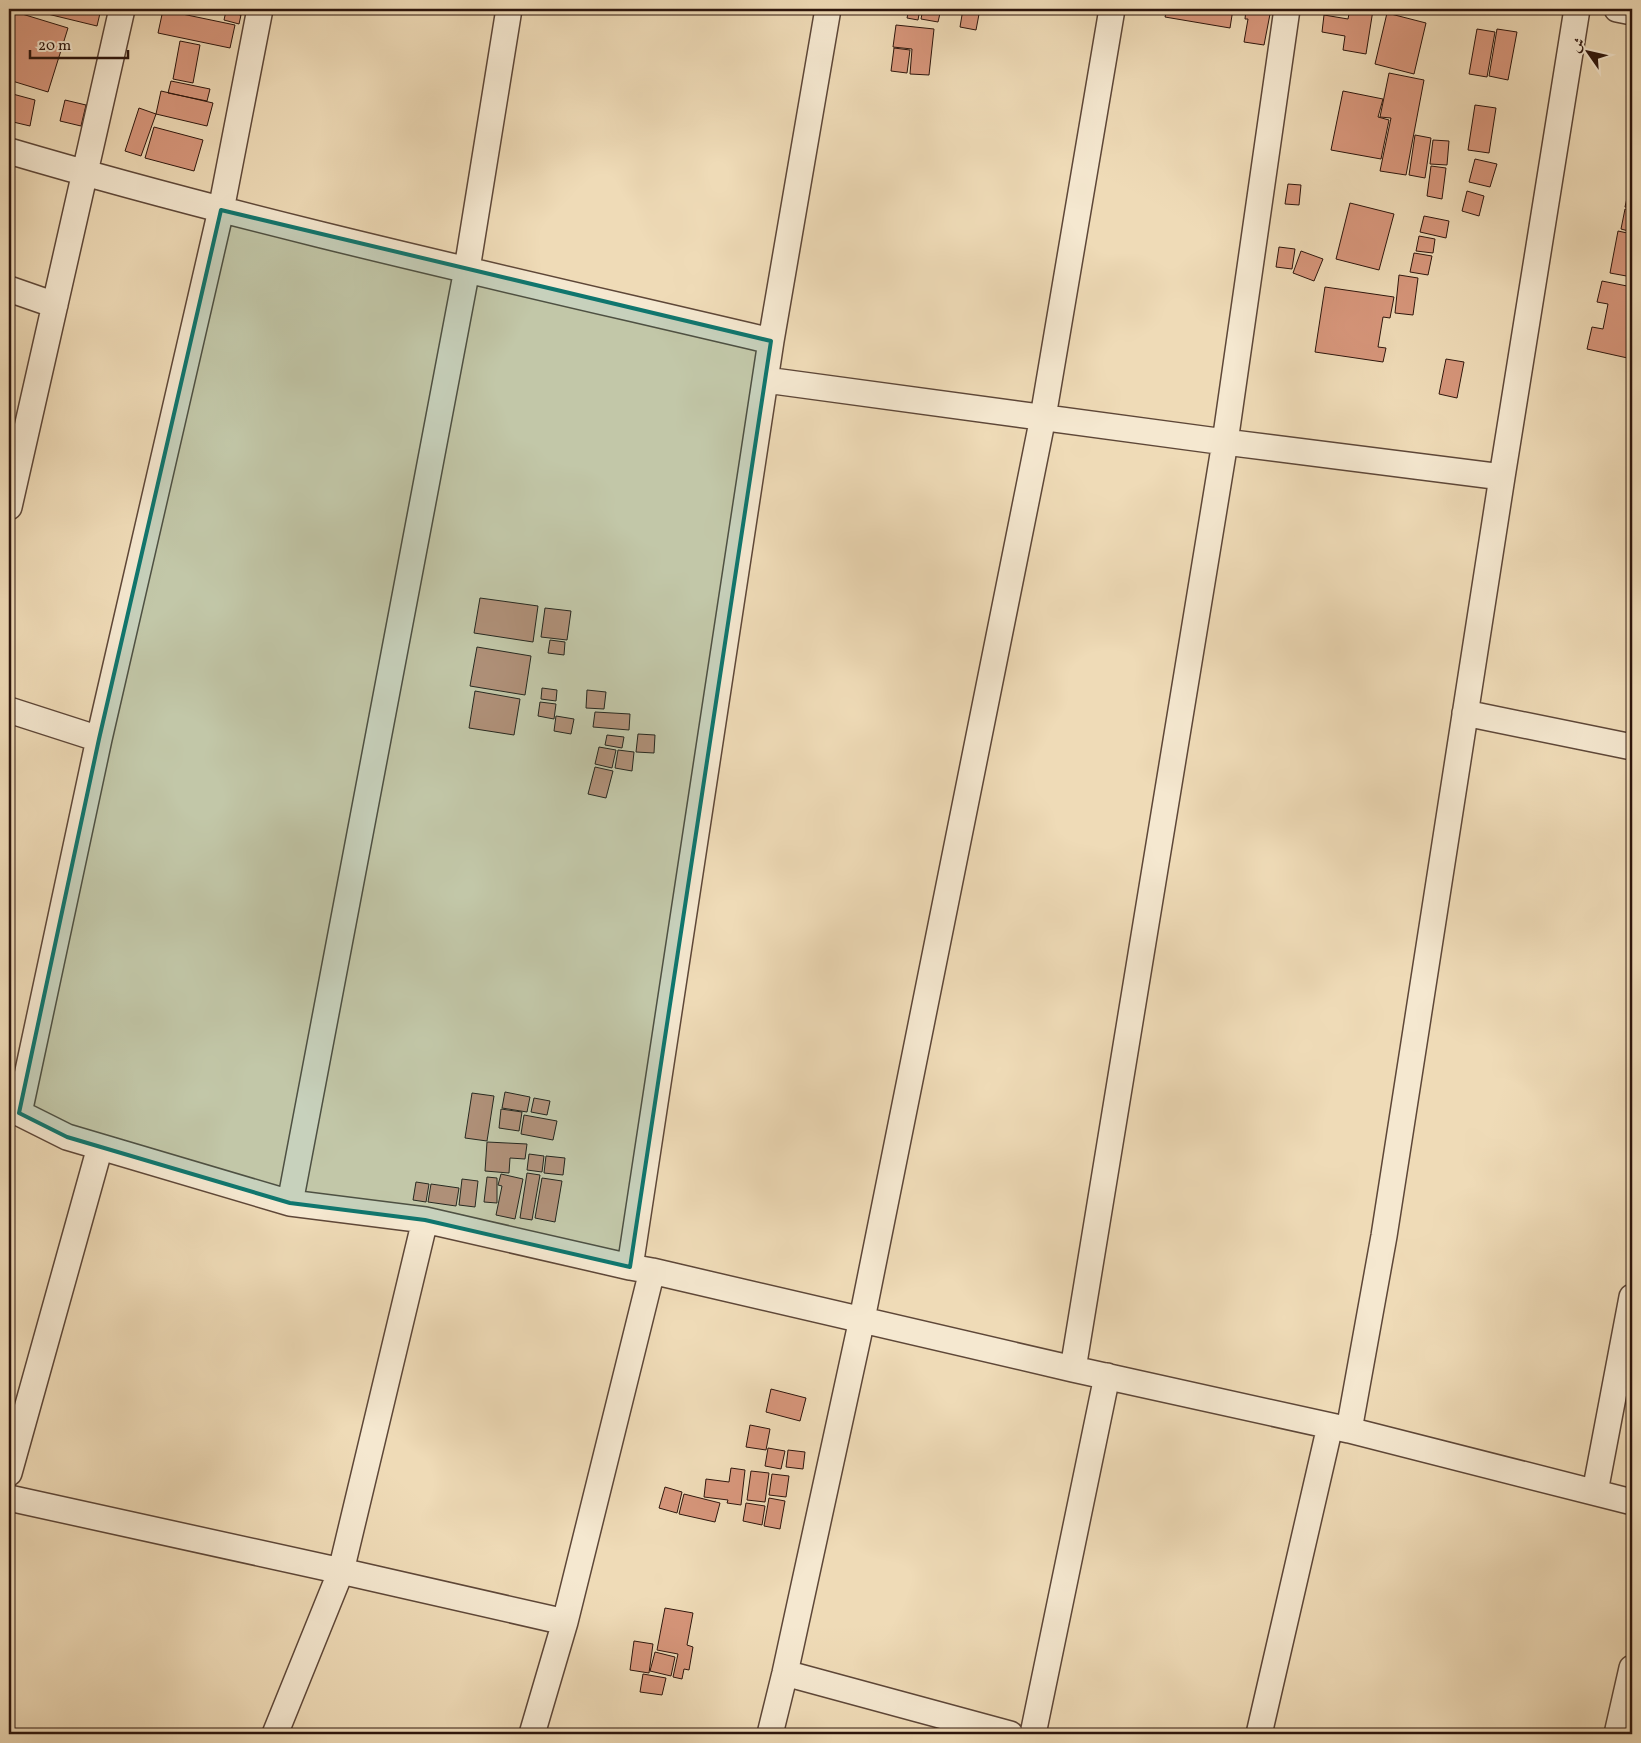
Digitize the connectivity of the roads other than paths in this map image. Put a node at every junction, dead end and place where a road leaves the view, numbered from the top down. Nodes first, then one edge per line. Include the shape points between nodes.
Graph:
1 (122, 9) edge
2 (260, 9) edge
3 (510, 9) edge
4 (828, 9) edge
5 (1112, 9) edge
6 (1287, 9) edge
7 (1577, 9) edge
8 (1618, 9) edge
9 (1632, 12) edge
10 (9, 151) edge
11 (85, 173) junction
12 (221, 210) junction
13 (467, 270) junction
14 (9, 289) edge
15 (55, 305) junction
16 (771, 341) junction
17 (766, 380) junction
18 (1042, 417) junction
19 (1225, 442) junction
20 (1502, 476) junction
21 (9, 507) edge
22 (9, 710) edge
23 (1465, 712) junction
24 (99, 740) junction
25 (1632, 747) edge
26 (14, 1111) edge
27 (100, 1147) junction
28 (290, 1203) junction
29 (425, 1220) junction
30 (641, 1269) junction
31 (1632, 1297) edge
32 (862, 1319) junction
33 (1073, 1369) junction
34 (1107, 1376) junction
35 (1340, 1428) junction
36 (9, 1473) edge
37 (1595, 1492) junction
38 (9, 1498) edge
39 (1632, 1502) edge
40 (342, 1571) junction
41 (565, 1622) junction
42 (1632, 1668) edge
43 (785, 1672) junction
44 (275, 1734) edge
45 (532, 1734) edge
46 (770, 1734) edge
47 (1010, 1734) edge
48 (1033, 1734) edge
49 (1259, 1734) edge
50 (1617, 1734) edge

1 - 11 street
2 - 12 street
3 - 13 street
4 - 16 street
5 - 18 street
6 - 19 street
7 - 20 street
8 - 9 street
10 - 11 street
11 - 12 street
11 - 15 street
12 - 13 street
12 - 24 street
13 - 16 street
13 - 28 street
14 - 15 street
15 - 21 street
16 - 17 street
17 - 18 street
17 - 30 street
18 - 19 street
18 - 32 street
19 - 20 street
19 - 33 street
20 - 23 street
22 - 24 street
23 - 25 street
23 - 35 street via 1384,1236
24 - 26 street
26 - 27 street via 67,1137
27 - 28 street
27 - 36 street
28 - 29 street
29 - 30 street
29 - 40 street
30 - 32 street
30 - 41 street
31 - 37 street
32 - 33 street
32 - 43 street
33 - 34 street
34 - 35 street
34 - 48 street
35 - 37 street
35 - 49 street
37 - 39 street
38 - 40 street
40 - 41 street
40 - 44 street
41 - 45 street
42 - 50 street
43 - 46 street
43 - 47 street

